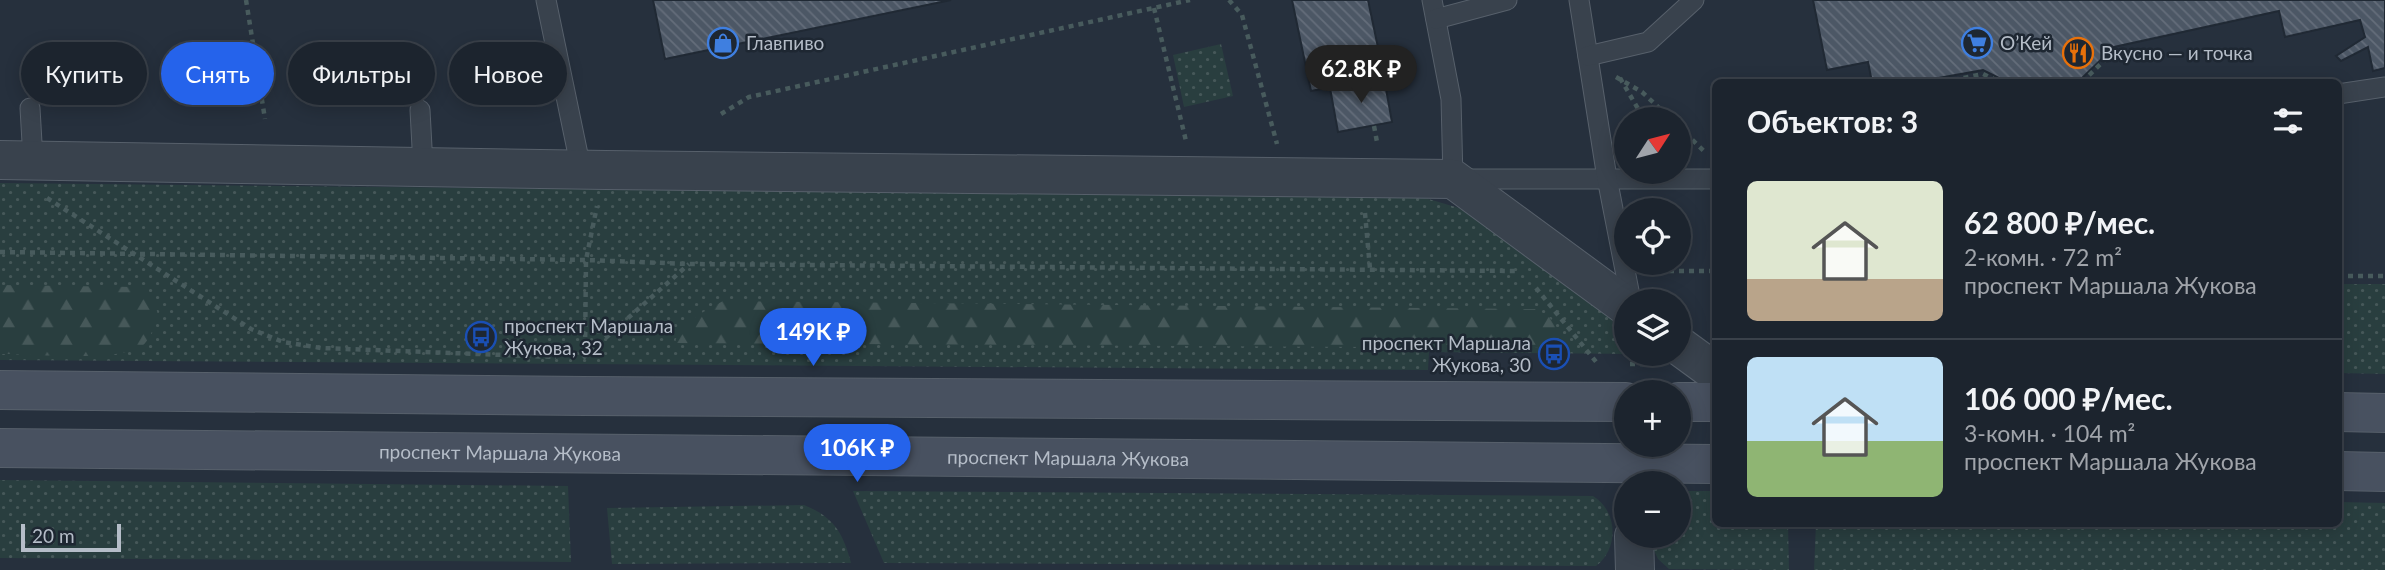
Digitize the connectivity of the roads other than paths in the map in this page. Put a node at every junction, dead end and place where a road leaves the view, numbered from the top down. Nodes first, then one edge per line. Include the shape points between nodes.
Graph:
1 (546, 0) edge
2 (1507, 0) edge
3 (1579, 0) edge
4 (1694, 0) edge
5 (1434, 9) edge
6 (1588, 56) junction
7 (2385, 87) edge
8 (2342, 93) edge
9 (30, 108) dead end
10 (420, 110) dead end
11 (423, 166) junction
12 (581, 169) junction
13 (24, 171) edge
14 (1607, 178) junction
15 (1453, 179) junction
16 (1712, 179) edge
17 (1629, 289) edge
18 (1614, 297) edge
19 (1691, 354) edge
20 (1712, 370) edge
21 (0, 390) edge
22 (1614, 401) edge
23 (1691, 402) edge
24 (1712, 402) edge
25 (2342, 412) edge
26 (2385, 413) edge
27 (0, 448) edge
28 (1712, 464) edge
29 (1650, 471) edge
30 (2342, 471) edge
31 (2385, 472) edge
32 (1614, 473) edge
33 (1634, 548) edge
34 (1635, 570) edge

1 - 12 lane
2 - 5 lane
3 - 6 lane
4 - 6 lane via 1648,42
5 - 15 lane via 1451,99
6 - 14 lane
7 - 8 lane
9 - 13 lane
10 - 11 lane
11 - 12 street
11 - 13 street
12 - 15 street
14 - 15 lane
14 - 16 lane
14 - 17 lane
15 - 18 street
19 - 20 street
21 - 22 main road
23 - 24 main road
25 - 26 main road
27 - 32 main road, проспект Маршала Жукова
28 - 29 main road, проспект Маршала Жукова
30 - 31 main road
33 - 34 street

